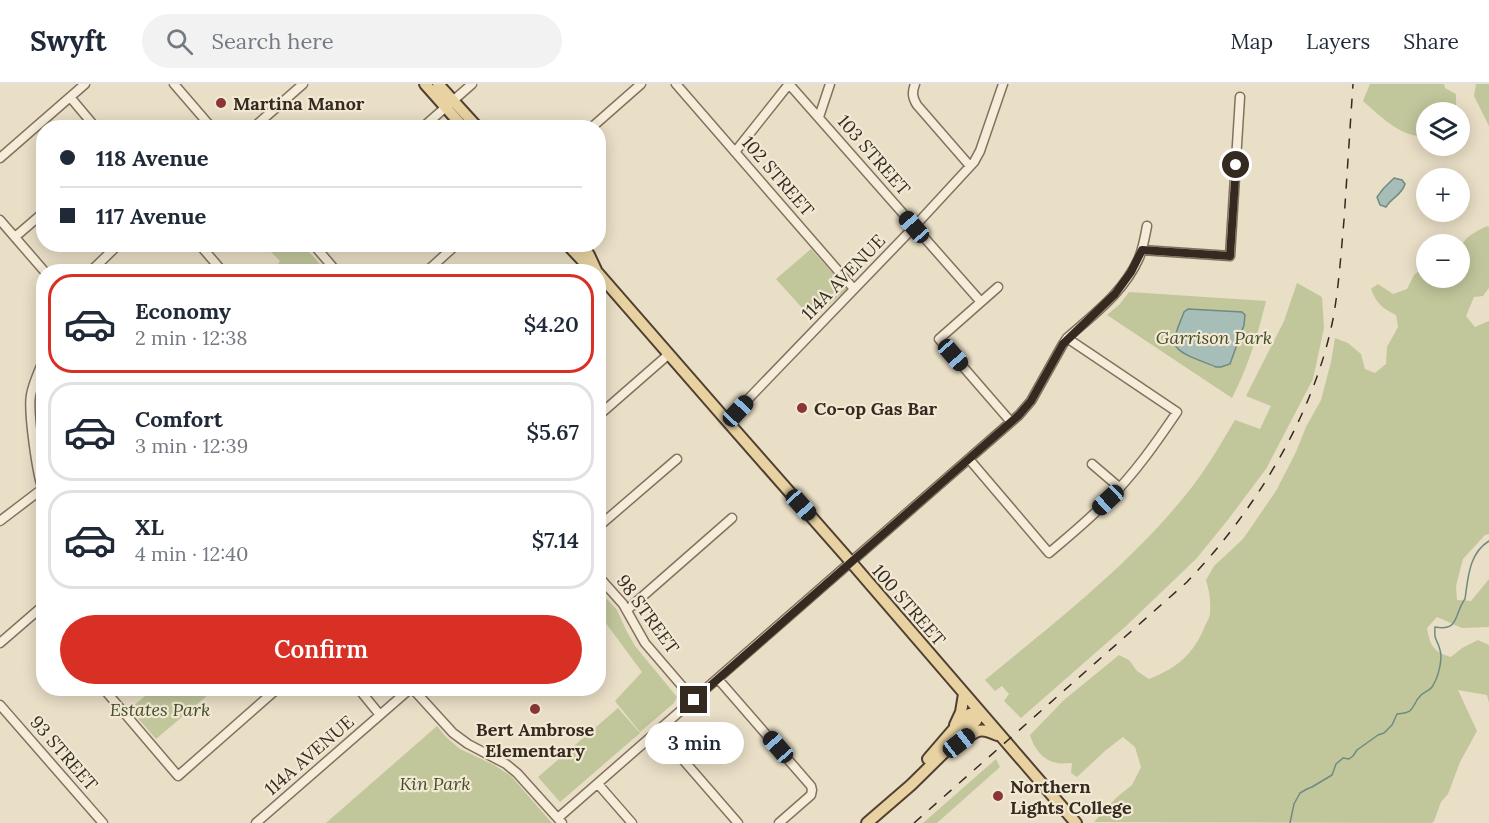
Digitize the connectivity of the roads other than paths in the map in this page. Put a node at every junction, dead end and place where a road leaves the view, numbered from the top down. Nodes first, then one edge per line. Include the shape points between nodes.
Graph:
1 (85, 84) edge
2 (174, 84) edge
3 (303, 84) edge
4 (425, 84) edge
5 (438, 84) edge
6 (472, 84) edge
7 (641, 84) edge
8 (676, 84) edge
9 (789, 84) edge
10 (830, 84) edge
11 (915, 84) edge
12 (1003, 84) edge
13 (70, 97) junction
14 (1240, 97) dead end
15 (450, 104) junction
16 (819, 117) junction
17 (44, 120) edge
18 (89, 120) edge
19 (205, 120) edge
20 (263, 120) edge
21 (431, 120) edge
22 (459, 120) edge
23 (469, 120) edge
24 (600, 120) edge
25 (36, 127) edge
26 (735, 152) junction
27 (0, 158) edge
28 (970, 166) junction
29 (36, 219) edge
30 (0, 220) edge
31 (1147, 226) dead end
32 (914, 227) junction
33 (15, 237) junction
34 (1142, 250) junction
35 (111, 252) edge
36 (206, 252) edge
37 (320, 252) edge
38 (448, 252) edge
39 (575, 252) edge
40 (38, 264) edge
41 (99, 264) edge
42 (216, 264) edge
43 (330, 264) edge
44 (435, 264) edge
45 (587, 264) edge
46 (606, 283) edge
47 (998, 287) dead end
48 (854, 289) junction
49 (981, 302) junction
50 (1067, 338) junction
51 (669, 354) junction
52 (36, 379) edge
53 (606, 409) edge
54 (727, 421) junction
55 (1011, 422) junction
56 (36, 433) edge
57 (677, 459) dead end
58 (969, 459) junction
59 (1092, 464) dead end
60 (1120, 488) junction
61 (36, 496) edge
62 (732, 518) dead end
63 (606, 520) edge
64 (0, 521) edge
65 (851, 561) junction
66 (606, 585) edge
67 (627, 610) junction
68 (36, 612) edge
69 (0, 643) edge
70 (718, 679) junction
71 (964, 694) junction
72 (111, 696) edge
73 (269, 696) edge
74 (365, 696) edge
75 (402, 696) edge
76 (418, 696) edge
77 (694, 700) junction
78 (0, 705) edge
79 (980, 712) junction
80 (380, 715) junction
81 (953, 730) junction
82 (658, 731) junction
83 (1000, 736) junction
84 (931, 765) junction
85 (598, 784) junction
86 (879, 812) junction
87 (560, 820) edge
88 (103, 823) edge
89 (256, 823) edge
90 (632, 823) edge
91 (738, 823) edge
92 (779, 823) edge
93 (867, 823) edge
94 (1076, 823) edge

1 - 13 street
2 - 19 street
3 - 20 street
4 - 15 main road
5 - 15 main road
6 - 15 street
7 - 24 street
8 - 26 street, 102 STREET
9 - 16 street, 103 STREET
9 - 26 street
10 - 16 street
11 - 28 street via 913,99
12 - 28 street, 114A AVENUE via 980,151
13 - 17 street
13 - 18 street
14 - 34 street via 1230,256
15 - 21 street
15 - 22 main road
15 - 23 main road
16 - 32 street, 103 STREET
25 - 27 street
26 - 48 street, 102 STREET
28 - 32 street, 114A AVENUE
29 - 33 street
30 - 33 street
31 - 34 street
32 - 48 street, 114A AVENUE
32 - 49 street, 103 STREET
33 - 40 street
34 - 50 street via 1115,294
35 - 41 street
36 - 42 street
37 - 43 street
38 - 44 street
39 - 45 main road, 100 STREET
46 - 51 main road, 100 STREET
47 - 49 street
48 - 54 street, 114A AVENUE
49 - 55 street via 939,339
50 - 55 street via 1031,401
50 - 60 street via 1177,412
51 - 53 street
51 - 54 main road, 100 STREET
52 - 56 street via 30,404
54 - 65 main road, 100 STREET
55 - 58 street
57 - 63 street
58 - 60 street via 1049,553
58 - 65 street
59 - 60 street
61 - 64 street
62 - 67 street
65 - 70 street
65 - 71 main road, 100 STREET
66 - 67 street, 98 STREET
67 - 77 street, 98 STREET via 645,643
68 - 69 street
70 - 77 street
70 - 92 street via 812,790
71 - 79 main road, 100 STREET
71 - 81 main road
72 - 73 street via 178,776
74 - 80 street
75 - 80 street, 114A AVENUE
76 - 87 street via 453,733 517,773
77 - 82 street
78 - 88 street, 93 STREET
79 - 81 main road via 970,714
79 - 83 main road, 100 STREET
79 - 84 main road via 976,721
80 - 89 street, 114A AVENUE
81 - 86 main road
82 - 85 street
82 - 91 street
83 - 84 main road via 979,730
83 - 94 main road, 100 STREET
84 - 86 main road
85 - 87 street
85 - 90 street
86 - 93 main road

